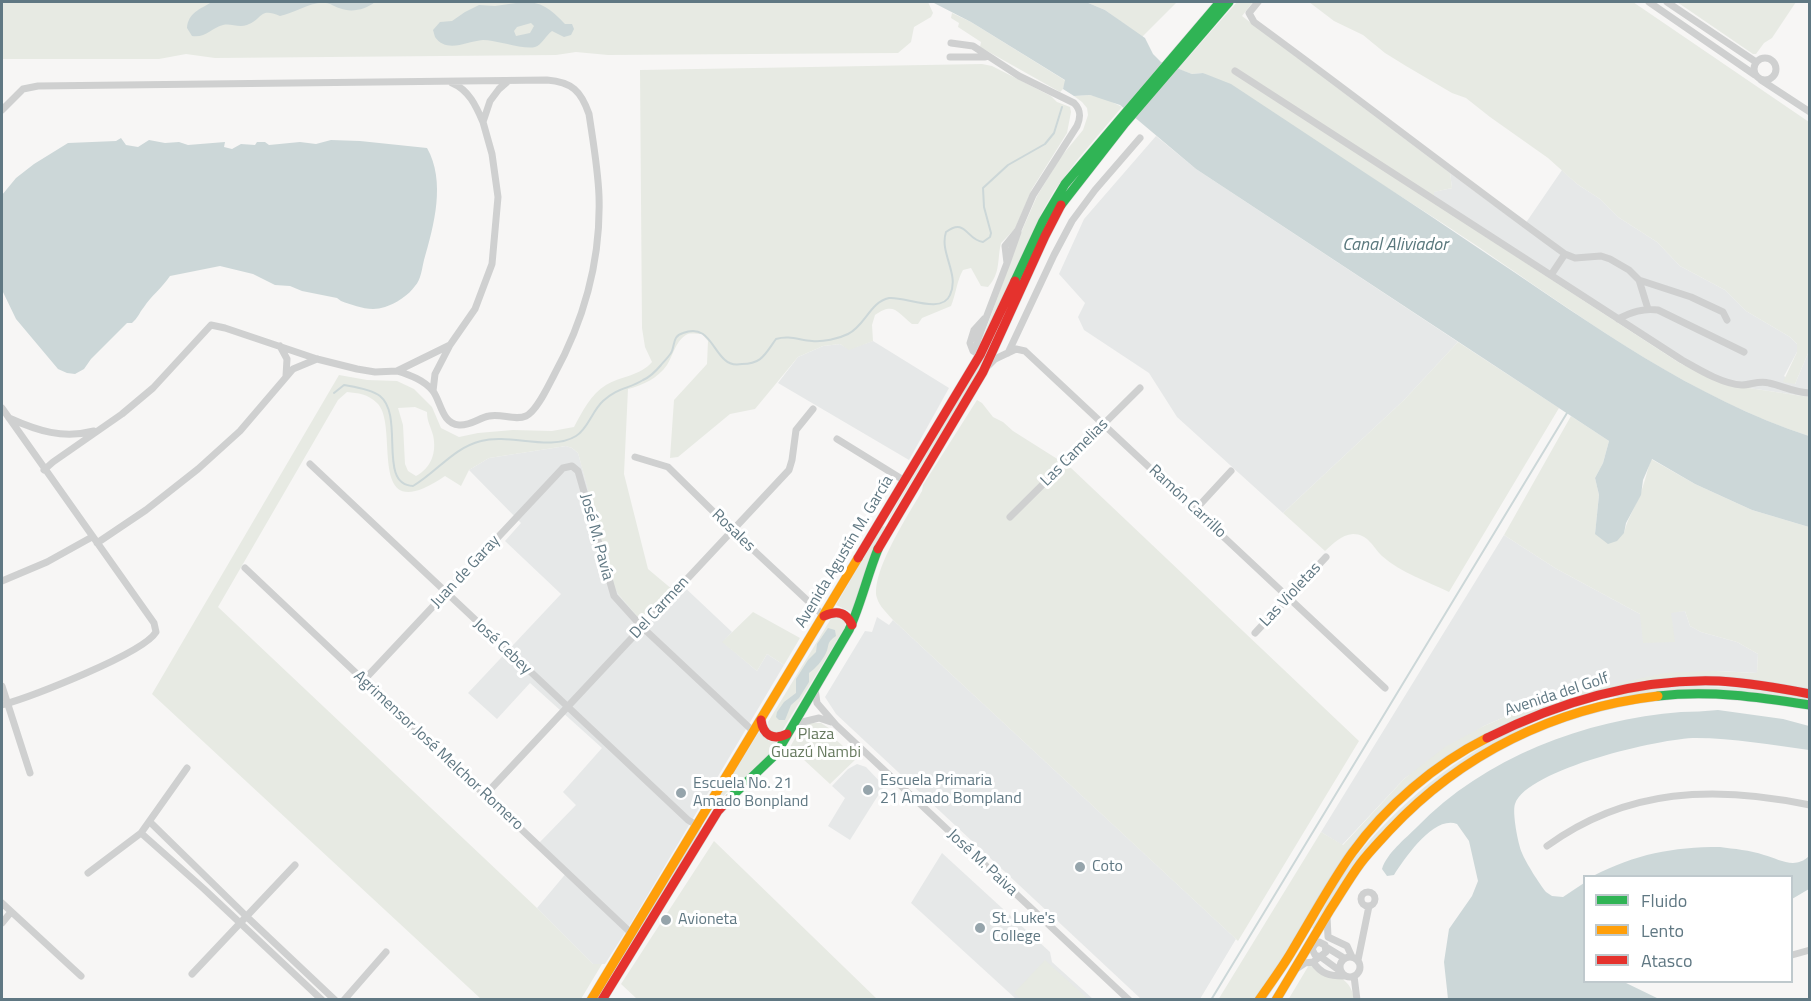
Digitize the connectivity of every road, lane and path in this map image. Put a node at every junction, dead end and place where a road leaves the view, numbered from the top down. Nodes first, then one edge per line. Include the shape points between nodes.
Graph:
1 (1220, 2) edge
2 (1230, 2) edge
3 (1258, 2) edge
4 (1649, 2) edge
5 (1667, 2) edge
6 (1180, 52) junction
7 (988, 57) junction
8 (1756, 62) junction
9 (1235, 71) dead end
10 (1758, 77) junction
11 (448, 82) junction
12 (507, 82) junction
13 (2, 110) edge
14 (1809, 112) edge
15 (1122, 120) junction
16 (483, 122) junction
17 (1140, 138) dead end
18 (1564, 254) junction
19 (1551, 275) junction
20 (1639, 280) junction
21 (1648, 309) junction
22 (1618, 319) junction
23 (1727, 320) dead end
24 (450, 345) junction
25 (280, 346) junction
26 (1744, 351) dead end
27 (1008, 353) junction
28 (980, 355) junction
29 (317, 359) junction
30 (397, 371) junction
31 (983, 372) junction
32 (286, 376) junction
33 (1140, 388) dead end
34 (433, 391) junction
35 (1809, 393) edge
36 (2, 408) edge
37 (813, 409) dead end
38 (8, 417) junction
39 (1104, 425) junction
40 (29, 427) junction
41 (99, 430) junction
42 (20, 434) junction
43 (837, 439) dead end
44 (636, 457) dead end
45 (310, 464) dead end
46 (572, 466) joint
47 (44, 470) junction
48 (1232, 471) dead end
49 (905, 481) junction
50 (1195, 510) junction
51 (1010, 517) dead end
52 (732, 531) junction
53 (94, 540) junction
54 (1326, 557) dead end
55 (245, 568) dead end
56 (2, 581) edge
57 (446, 594) junction
58 (1288, 598) junction
59 (824, 616) junction
60 (852, 625) junction
61 (642, 627) junction
62 (1255, 633) dead end
63 (363, 681) junction
64 (2, 686) edge
65 (1385, 688) dead end
66 (815, 689) junction
67 (1809, 694) edge
68 (4, 704) edge
69 (1809, 705) edge
70 (567, 707) junction
71 (761, 720) junction
72 (794, 724) junction
73 (836, 725) junction
74 (754, 732) junction
75 (788, 734) junction
76 (187, 768) dead end
77 (30, 773) dead end
78 (485, 795) junction
79 (1809, 805) edge
80 (150, 822) junction
81 (697, 826) junction
82 (709, 826) junction
83 (141, 833) junction
84 (1547, 846) dead end
85 (295, 865) dead end
86 (88, 873) dead end
87 (2, 903) edge
88 (1369, 906) dead end
89 (11, 912) junction
90 (1327, 915) junction
91 (243, 919) junction
92 (2, 923) edge
93 (1304, 932) junction
94 (631, 933) junction
95 (1328, 937) junction
96 (1316, 940) junction
97 (1306, 947) junction
98 (1326, 947) junction
99 (1809, 950) edge
100 (386, 952) dead end
101 (1793, 954) edge
102 (1321, 957) junction
103 (1351, 958) junction
104 (1313, 962) junction
105 (1292, 973) junction
106 (1342, 973) junction
107 (192, 974) dead end
108 (81, 976) dead end
109 (1354, 976) junction
110 (322, 999) edge
111 (335, 999) edge
112 (344, 999) edge
113 (591, 999) edge
114 (602, 999) edge
115 (1129, 999) edge
116 (1259, 999) edge
117 (1276, 999) edge
118 (1357, 999) edge

1 - 6 main road
2 - 6 main road
3 - 18 street via 1249,13 1254,22
4 - 10 street
5 - 8 street
6 - 15 main road
7 - 7 street via 970,45 953,44 953,57
7 - 28 street via 1074,103 1080,119 1033,195 1018,230 1005,246 1007,263 978,339
8 - 10 street
8 - 10 street via 1767,58 1776,64 1772,78
9 - 19 street
10 - 14 street
11 - 12 street
11 - 13 street via 38,86 23,89
11 - 16 street via 466,93
12 - 16 street via 490,101
12 - 34 street via 566,83 586,104 599,195 598,237 589,289 564,356 527,416 490,416 456,425 445,416
15 - 28 main road, Avenida Agustín M. García via 1054,201
15 - 31 main road, Avenida Agustín M. García via 1057,212
16 - 24 street via 497,177 492,264 483,292
17 - 27 street via 1072,221
18 - 19 street
18 - 20 street via 1610,259
19 - 22 street
20 - 21 street
20 - 23 street via 1691,297 1723,312
21 - 22 street
21 - 26 street via 1658,310
22 - 35 street via 1712,377 1741,385 1768,382
24 - 30 street
24 - 34 street via 435,374
25 - 29 street
25 - 32 street via 287,359
25 - 41 street via 211,325 153,388
27 - 31 street via 995,359
27 - 39 street, Ramón Carrillo via 1016,349 1025,351
28 - 49 main road, Avenida Agustín M. García
29 - 30 street via 366,371
29 - 32 street
30 - 34 street
31 - 60 main road, Avenida Agustín M. García via 880,543
32 - 53 street via 240,431 204,464 146,510
33 - 39 street, Las Camelias
36 - 38 street
37 - 52 street, Del Carmen via 796,430 789,470
38 - 40 street
38 - 42 street
39 - 50 street, Ramón Carrillo
39 - 51 street, Las Camelias
40 - 41 street via 60,435
40 - 42 street
41 - 47 street
42 - 47 street
43 - 49 street
44 - 52 street, Rosales via 668,467
45 - 57 street, José Cebey
46 - 57 street, Juan de Garay via 563,468
46 - 61 street, José M. Pavía via 579,475 612,590
47 - 53 street
48 - 50 street
49 - 59 main road, Avenida Agustín M. García
50 - 58 street, Ramón Carrillo
52 - 59 street, Rosales
52 - 61 street, Del Carmen
53 - 56 street
53 - 68 street via 154,623 154,636 90,671
54 - 58 street, Las Violetas
55 - 63 street, Agrimensor José Melchor Romero
57 - 63 street, Juan de Garay
57 - 70 street, José Cebey
58 - 62 street, Las Violetas
58 - 65 street, Ramón Carrillo
59 - 60 main road via 842,612
59 - 71 main road, Avenida Agustín M. García
60 - 66 main road, Avenida Agustín M. García
61 - 70 street, Del Carmen
61 - 74 street, José M. Pavía
63 - 78 street, Agrimensor José Melchor Romero
64 - 68 street
66 - 72 main road, Avenida Agustín M. García
66 - 73 street, José M. Paiva via 817,703
67 - 93 main road, Avenida del Golf via 1722,682 1666,683 1603,694 1502,729 1424,778 1393,806 1347,861
68 - 77 street
69 - 90 main road, Avenida del Golf via 1731,694 1668,694 1609,703 1536,725 1477,756 1402,815 1363,859
70 - 78 street, Del Carmen
70 - 81 street, José Cebey
71 - 74 main road, Avenida Agustín M. García
71 - 75 main road via 768,736 776,739
72 - 73 street via 819,718
72 - 75 main road, Avenida Agustín M. García
73 - 115 street, José M. Paiva
74 - 81 main road, Avenida Agustín M. García
75 - 82 main road, Avenida Agustín M. García via 776,754 733,793
76 - 80 street
78 - 94 street, Agrimensor José Melchor Romero
79 - 84 street via 1736,794 1653,798 1597,816
80 - 83 street
80 - 91 street
81 - 82 street
81 - 94 main road, Avenida Agustín M. García
82 - 114 main road, Avenida Agustín M. García
83 - 86 street
83 - 91 street
85 - 91 street
87 - 89 street
88 - 103 street
89 - 92 street
89 - 108 street
90 - 95 street
90 - 96 main road, Avenida del Golf
91 - 107 street
91 - 110 street
91 - 111 street
93 - 96 street
93 - 97 main road, Avenida del Golf
94 - 113 main road, Avenida Agustín M. García
95 - 98 street
95 - 103 street via 1347,946
96 - 97 main road, Avenida del Golf
96 - 98 street
97 - 102 street
97 - 105 main road, Avenida del Golf
97 - 116 main road, Avenida del Golf
98 - 102 street
98 - 103 street
99 - 101 street
100 - 112 street
102 - 104 street
102 - 106 street
103 - 106 street via 1340,963
103 - 109 street via 1360,969
104 - 105 street
104 - 106 street via 1328,975
105 - 117 main road, Avenida del Golf
106 - 109 street via 1349,978
109 - 118 street

